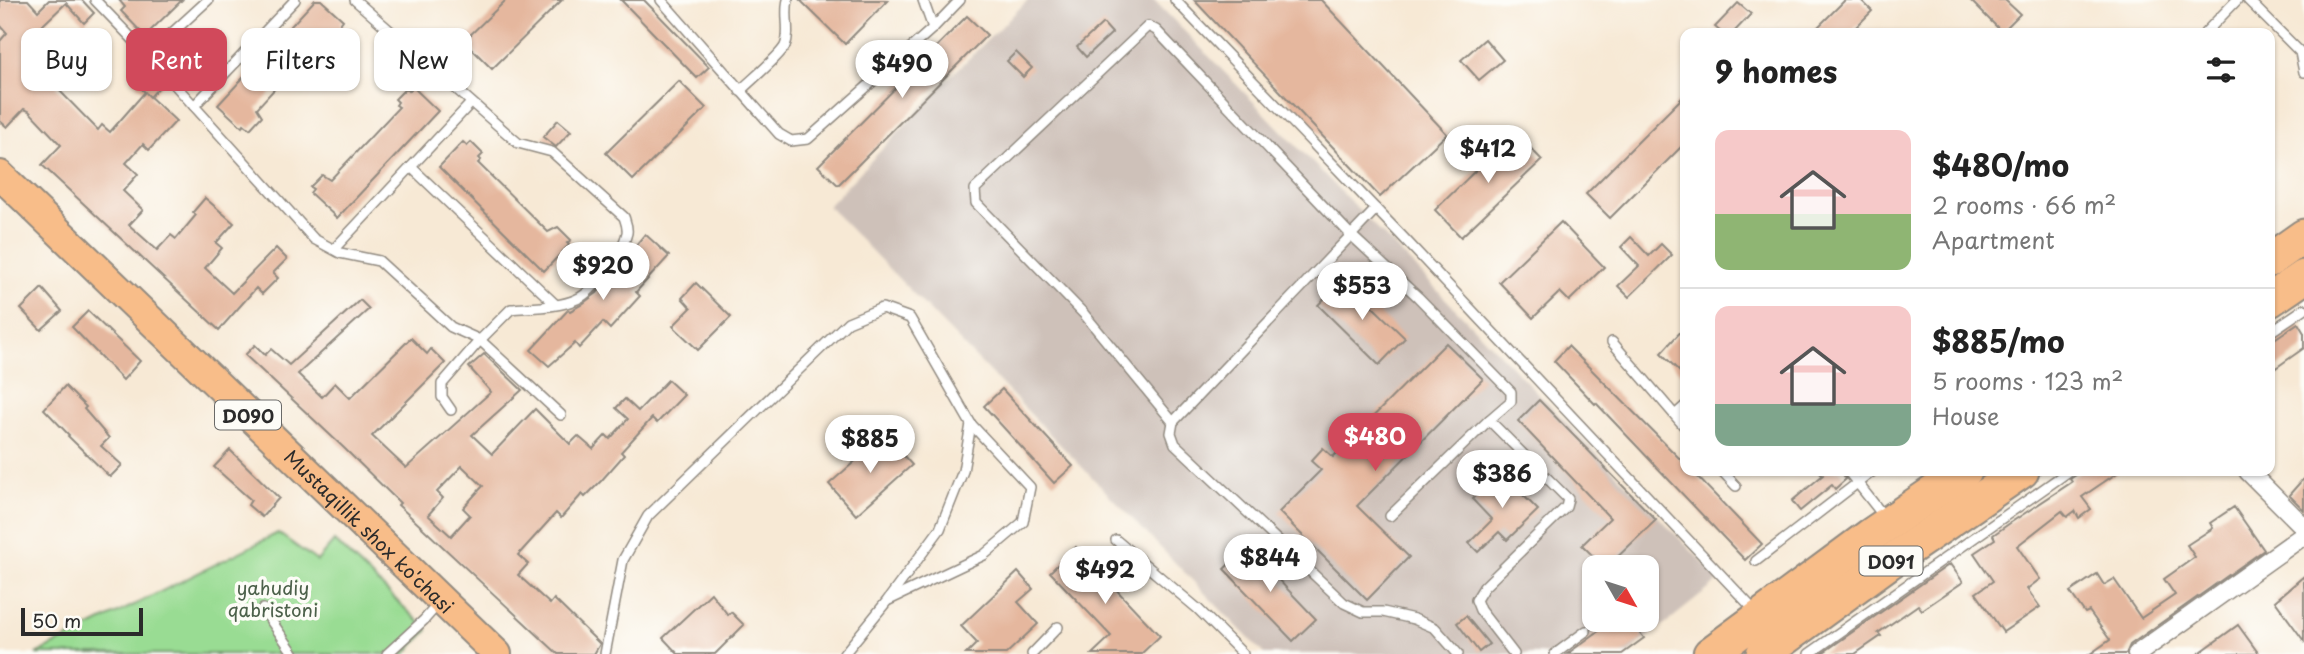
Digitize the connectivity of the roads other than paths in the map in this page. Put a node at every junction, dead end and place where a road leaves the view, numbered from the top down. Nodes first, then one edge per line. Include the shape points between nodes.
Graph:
1 (95, 0) edge
2 (208, 0) edge
3 (295, 0) edge
4 (355, 0) edge
5 (661, 0) edge
6 (788, 0) edge
7 (923, 0) edge
8 (960, 0) edge
9 (1175, 0) edge
10 (2237, 0) edge
11 (2248, 0) edge
12 (177, 28) edge
13 (933, 28) junction
14 (2210, 28) edge
15 (126, 32) edge
16 (2304, 72) edge
17 (180, 91) edge
18 (740, 91) junction
19 (471, 103) junction
20 (194, 106) junction
21 (411, 167) junction
22 (0, 175) edge
23 (1376, 209) junction
24 (1351, 235) junction
25 (2304, 236) edge
26 (334, 249) junction
27 (2275, 256) edge
28 (2304, 277) edge
29 (2275, 297) edge
30 (555, 304) junction
31 (2304, 309) edge
32 (2275, 329) edge
33 (480, 340) junction
34 (1612, 342) dead end
35 (451, 410) dead end
36 (1680, 410) edge
37 (561, 415) dead end
38 (1675, 415) junction
39 (1489, 420) junction
40 (1680, 421) edge
41 (1173, 422) junction
42 (971, 424) junction
43 (1727, 476) edge
44 (1852, 476) edge
45 (1866, 476) edge
46 (1958, 476) edge
47 (2015, 476) edge
48 (2062, 476) edge
49 (2253, 476) edge
50 (1857, 482) junction
51 (1736, 486) dead end
52 (1390, 516) dead end
53 (1889, 523) junction
54 (2304, 527) edge
55 (2304, 536) edge
56 (1116, 540) dead end
57 (1756, 561) dead end
58 (441, 601) junction
59 (887, 601) junction
60 (263, 609) dead end
61 (1761, 617) junction
62 (1058, 627) dead end
63 (1585, 632) edge
64 (294, 654) edge
65 (387, 654) edge
66 (497, 654) edge
67 (605, 654) edge
68 (844, 654) edge
69 (1032, 654) edge
70 (1243, 654) edge
71 (1458, 654) edge
72 (1514, 654) edge
73 (1555, 654) edge
74 (1710, 654) edge
75 (1763, 654) edge
76 (1809, 654) edge
77 (2137, 654) edge

1 - 15 lane
2 - 12 lane
3 - 20 lane
4 - 19 lane
5 - 18 lane
6 - 18 lane via 785,47
7 - 13 lane
8 - 13 lane
9 - 23 lane
10 - 14 lane
11 - 16 lane via 2300,52
13 - 18 lane via 808,139 791,141 779,134
17 - 20 lane
19 - 21 lane
19 - 30 lane via 518,143 552,152 627,224 621,248 598,281 576,300
20 - 26 lane via 314,239
21 - 26 lane
21 - 30 lane
22 - 58 main road, Mustaqillik shox ko'chasi / D090
23 - 24 lane
23 - 61 lane
24 - 39 lane via 1511,393 1511,401
24 - 41 lane
24 - 41 lane via 1148,26 975,189 976,203 1084,314
25 - 27 highway
26 - 33 lane via 379,261 451,327
28 - 29 highway
30 - 33 lane via 511,309
31 - 32 lane
33 - 35 lane via 442,384 442,397
33 - 37 lane
34 - 38 lane
36 - 38 lane
38 - 40 lane
39 - 52 lane
39 - 72 lane via 1568,499 1566,507 1476,600
41 - 71 lane via 1175,444 1343,603 1435,628
42 - 59 lane via 963,471 940,528
42 - 59 lane via 1030,487 1023,522 984,555
42 - 67 lane via 910,318 882,308 848,322 648,516 623,560
43 - 51 lane
44 - 50 lane
45 - 50 lane
46 - 53 highway, D091
47 - 75 highway, D091
48 - 76 lane
49 - 54 street
50 - 53 lane
50 - 57 lane
53 - 61 highway, D091
55 - 77 street
56 - 70 lane
58 - 65 lane
58 - 66 main road, Mustaqillik shox ko'chasi / D090
59 - 68 lane
60 - 64 lane
61 - 74 highway, D091
62 - 69 lane
63 - 73 lane

